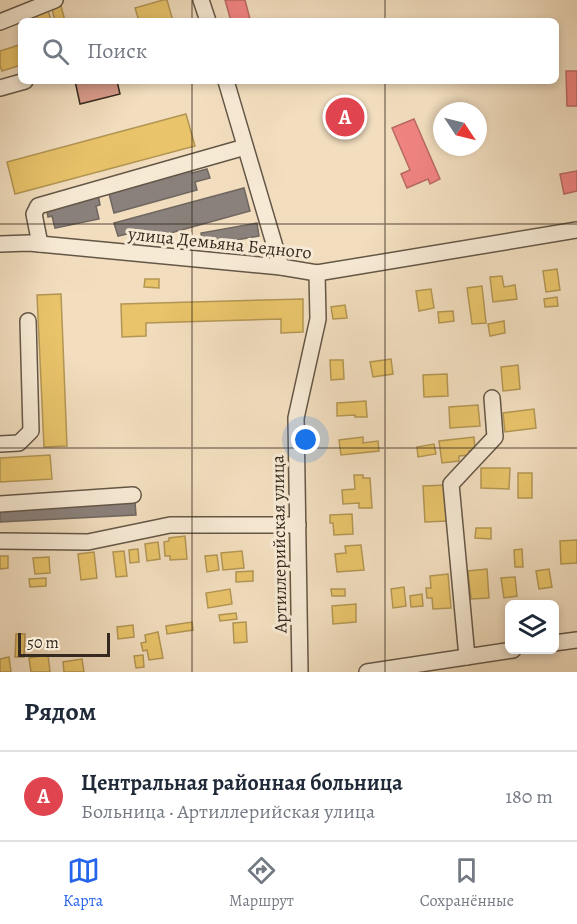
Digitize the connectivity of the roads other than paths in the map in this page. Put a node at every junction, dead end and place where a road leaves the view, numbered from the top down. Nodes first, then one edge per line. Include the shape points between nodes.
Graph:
1 (55, 0) edge
2 (201, 0) edge
3 (207, 18) edge
4 (0, 22) edge
5 (18, 83) edge
6 (227, 84) edge
7 (0, 88) edge
8 (245, 147) junction
9 (577, 230) edge
10 (0, 244) edge
11 (40, 244) junction
12 (281, 267) junction
13 (317, 273) junction
14 (28, 321) dead end
15 (492, 398) dead end
16 (0, 444) edge
17 (133, 495) dead end
18 (0, 504) edge
19 (298, 525) junction
20 (0, 541) edge
21 (577, 640) edge
22 (559, 642) edge
23 (505, 651) edge
24 (467, 657) junction
25 (300, 672) edge
26 (367, 672) edge

1 - 4 street
2 - 3 street
5 - 7 street
6 - 8 street
8 - 11 street via 38,206 34,214
8 - 12 street
9 - 13 street, улица Демьяна Бедного
10 - 11 street, улица Демьяна Бедного
11 - 12 street, улица Демьяна Бедного
12 - 13 street, улица Демьяна Бедного
13 - 19 street, Артиллерийская улица via 318,319 296,418
14 - 16 street via 31,431 19,443
15 - 24 street via 495,437 451,484
17 - 18 street
19 - 20 street via 170,525 88,542
19 - 25 street, Артиллерийская улица
21 - 22 street
23 - 24 street
24 - 26 street

